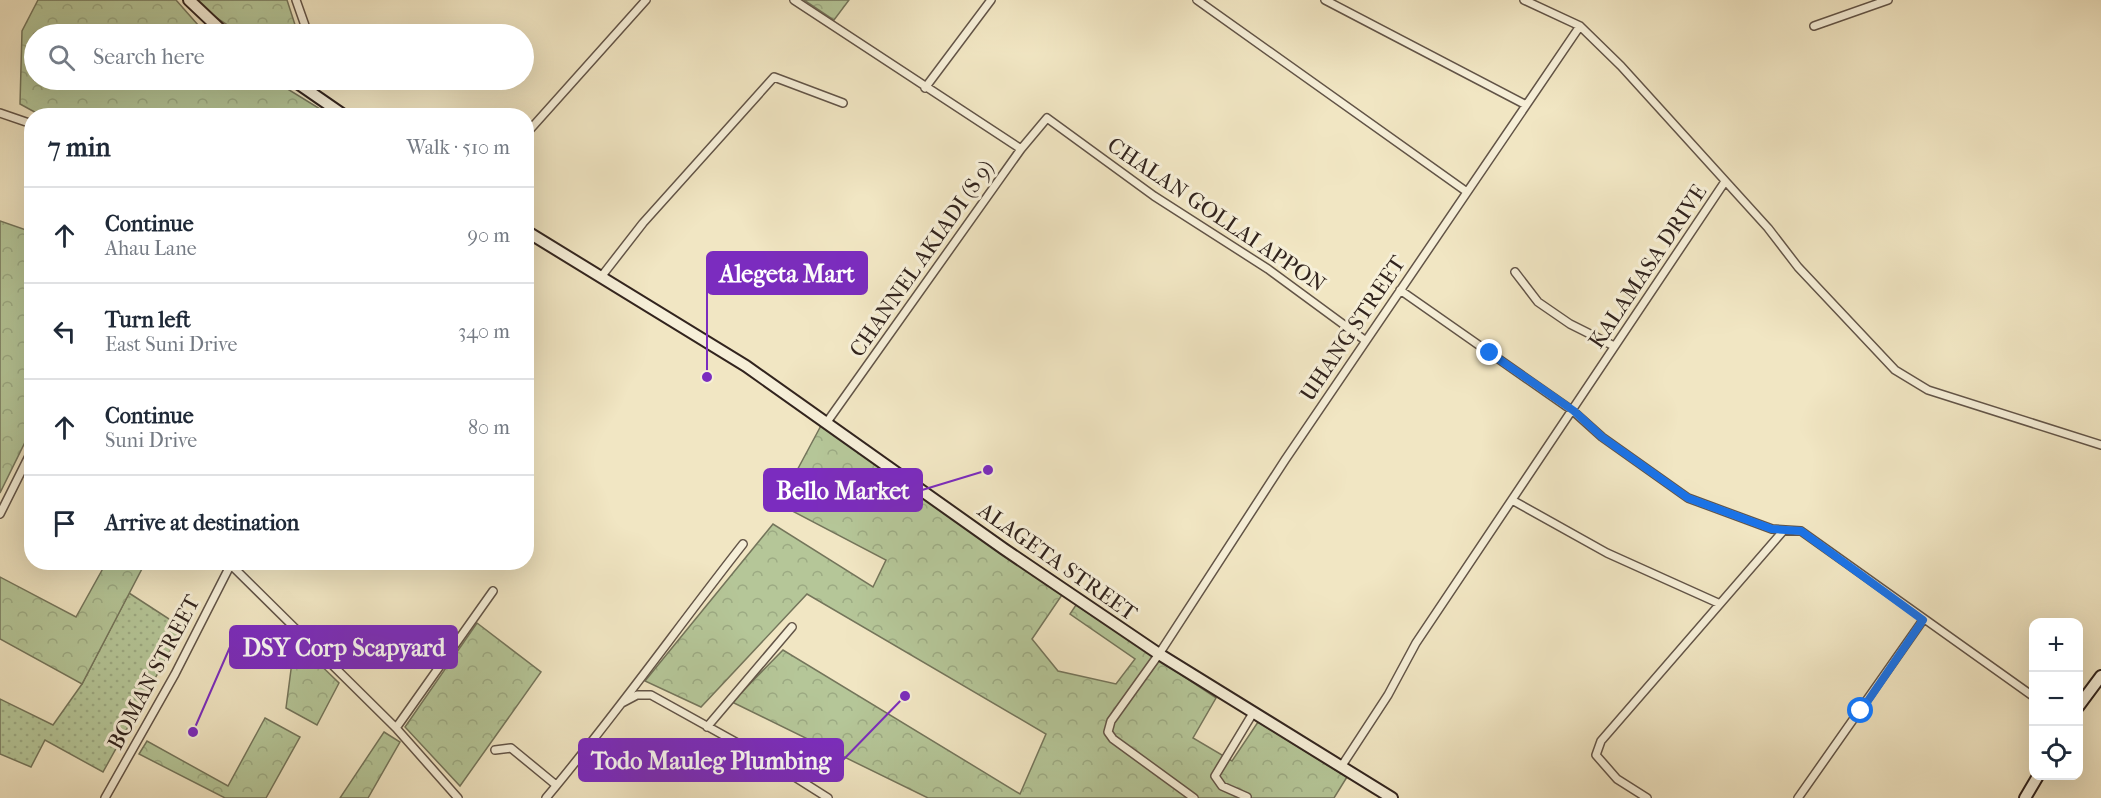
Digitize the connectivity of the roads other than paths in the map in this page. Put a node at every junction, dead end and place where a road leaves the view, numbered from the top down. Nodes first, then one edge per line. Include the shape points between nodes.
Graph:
1 (189, 0) edge
2 (296, 0) edge
3 (645, 0) edge
4 (794, 0) edge
5 (991, 0) edge
6 (1197, 0) edge
7 (1325, 0) edge
8 (1524, 0) edge
9 (1888, 0) edge
10 (214, 24) edge
11 (304, 24) edge
12 (1580, 26) junction
13 (1814, 26) dead end
14 (925, 88) junction
15 (307, 90) edge
16 (843, 103) dead end
17 (1526, 105) junction
18 (333, 108) edge
19 (0, 113) edge
20 (1047, 118) joint
21 (24, 121) edge
22 (534, 125) edge
23 (1021, 149) junction
24 (1724, 183) junction
25 (1467, 192) junction
26 (534, 236) edge
27 (1515, 272) dead end
28 (601, 277) junction
29 (1400, 290) junction
30 (1366, 340) junction
31 (1614, 346) junction
32 (1574, 411) junction
33 (827, 422) junction
34 (2101, 445) edge
35 (24, 466) edge
36 (1512, 500) junction
37 (0, 514) edge
38 (1784, 530) junction
39 (743, 543) dead end
40 (227, 570) edge
41 (237, 570) edge
42 (493, 591) dead end
43 (1718, 603) junction
44 (1923, 620) junction
45 (792, 627) dead end
46 (1159, 654) junction
47 (2101, 676) edge
48 (2029, 694) edge
49 (2083, 701) edge
50 (620, 704) junction
51 (1253, 713) junction
52 (707, 727) junction
53 (396, 728) junction
54 (495, 750) dead end
55 (1341, 766) junction
56 (2036, 780) edge
57 (556, 786) junction
58 (1247, 797) edge
59 (105, 798) edge
60 (458, 798) edge
61 (546, 798) edge
62 (828, 798) edge
63 (1194, 798) edge
64 (1392, 798) edge
65 (1647, 798) edge
66 (1798, 798) edge
67 (2025, 798) edge

1 - 10 main road
2 - 11 street
3 - 22 street
4 - 14 street
5 - 14 street
6 - 25 street
7 - 17 street
8 - 12 street
9 - 13 street
12 - 17 street, UHANG STREET
12 - 24 street via 1621,66
14 - 23 street
15 - 18 main road
16 - 28 street via 774,77
17 - 25 street, UHANG STREET
19 - 21 street
20 - 23 street, CHANNEL AKIADI (S 9)
20 - 30 street, CHALAN GOLLAI APPON
23 - 33 street, CHANNEL AKIADI (S 9)
24 - 31 street, KALAMASA DRIVE
24 - 34 street, KALAMASA DRIVE via 1894,370 1928,390
25 - 29 street, UHANG STREET
26 - 28 main road, ALAGETA STREET
27 - 31 street via 1538,302 1570,324
28 - 33 main road, ALAGETA STREET via 736,360
29 - 30 street, UHANG STREET
29 - 32 street
30 - 46 street, UHANG STREET
31 - 32 street, KALAMASA DRIVE
32 - 36 street, KALAMASA DRIVE
32 - 38 street via 1602,437 1688,498
33 - 46 main road, ALAGETA STREET
35 - 37 street
36 - 43 street via 1607,553
36 - 55 street, KALAMASA DRIVE via 1416,643 1388,695
38 - 43 street
38 - 44 street via 1801,531
39 - 50 street
40 - 59 street, BOMAN STREET via 176,674
41 - 53 street
42 - 53 street
43 - 65 street via 1601,741 1596,755 1617,779
44 - 48 street
44 - 66 street
45 - 52 street
46 - 51 main road, ALAGETA STREET
46 - 63 street, UHANG STREET via 1108,732 1129,752
47 - 49 main road
50 - 52 street via 637,695 651,695
50 - 57 street
51 - 55 main road, ALAGETA STREET
51 - 58 street via 1215,776 1222,786
52 - 62 street
53 - 60 street
54 - 57 street via 511,748
55 - 64 main road, ALAGETA STREET
56 - 67 main road
57 - 61 street

